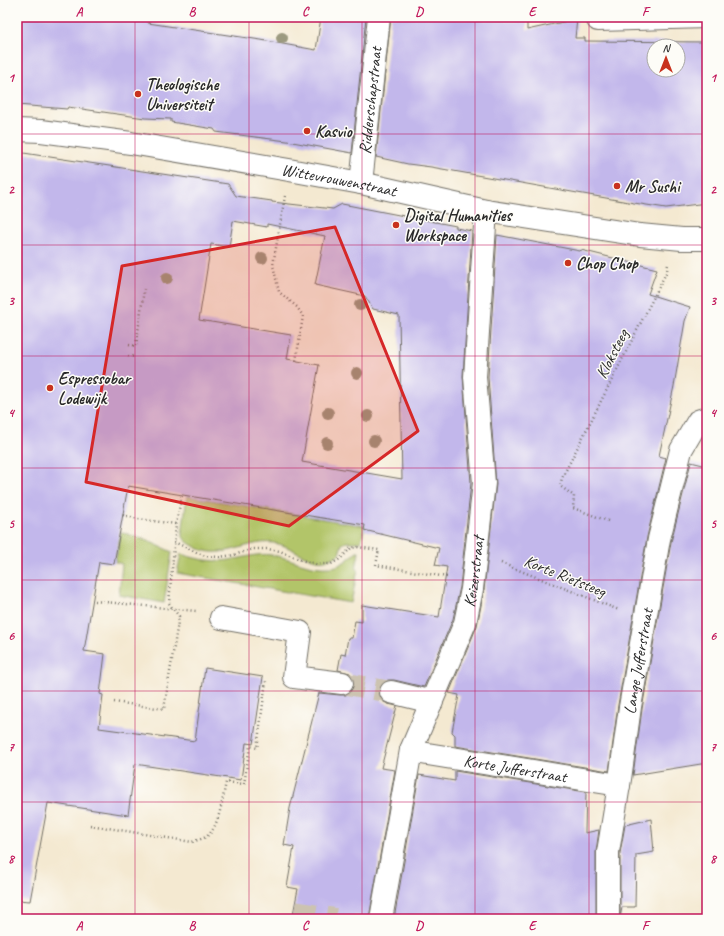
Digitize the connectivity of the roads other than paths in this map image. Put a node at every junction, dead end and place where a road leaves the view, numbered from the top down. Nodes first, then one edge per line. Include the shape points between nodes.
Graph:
1 (379, 17) edge
2 (707, 18) edge
3 (598, 20) dead end
4 (17, 130) edge
5 (361, 183) junction
6 (486, 211) junction
7 (707, 239) edge
8 (707, 418) edge
9 (222, 618) dead end
10 (342, 683) tunnel mouth
11 (391, 692) tunnel mouth
12 (432, 702) junction
13 (411, 750) junction
14 (619, 784) junction
15 (381, 919) edge
16 (608, 919) edge

1 - 5 street, Ridderschapstraat
2 - 3 street
4 - 5 street, Wittevrouwenstraat via 131,143
5 - 6 street, Wittevrouwenstraat
6 - 7 street, Wittevrouwenstraat via 640,235
6 - 12 street, Keizerstraat via 475,377 484,483 472,589 465,623
8 - 14 street, Lange Jufferstraat via 698,421 681,450 659,539 644,618
9 - 10 street via 300,632 294,677
11 - 12 street
12 - 13 street, Keizerstraat
13 - 14 street, Korte Jufferstraat
13 - 15 street, Keizerstraat
14 - 16 street, Lange Jufferstraat via 608,852

